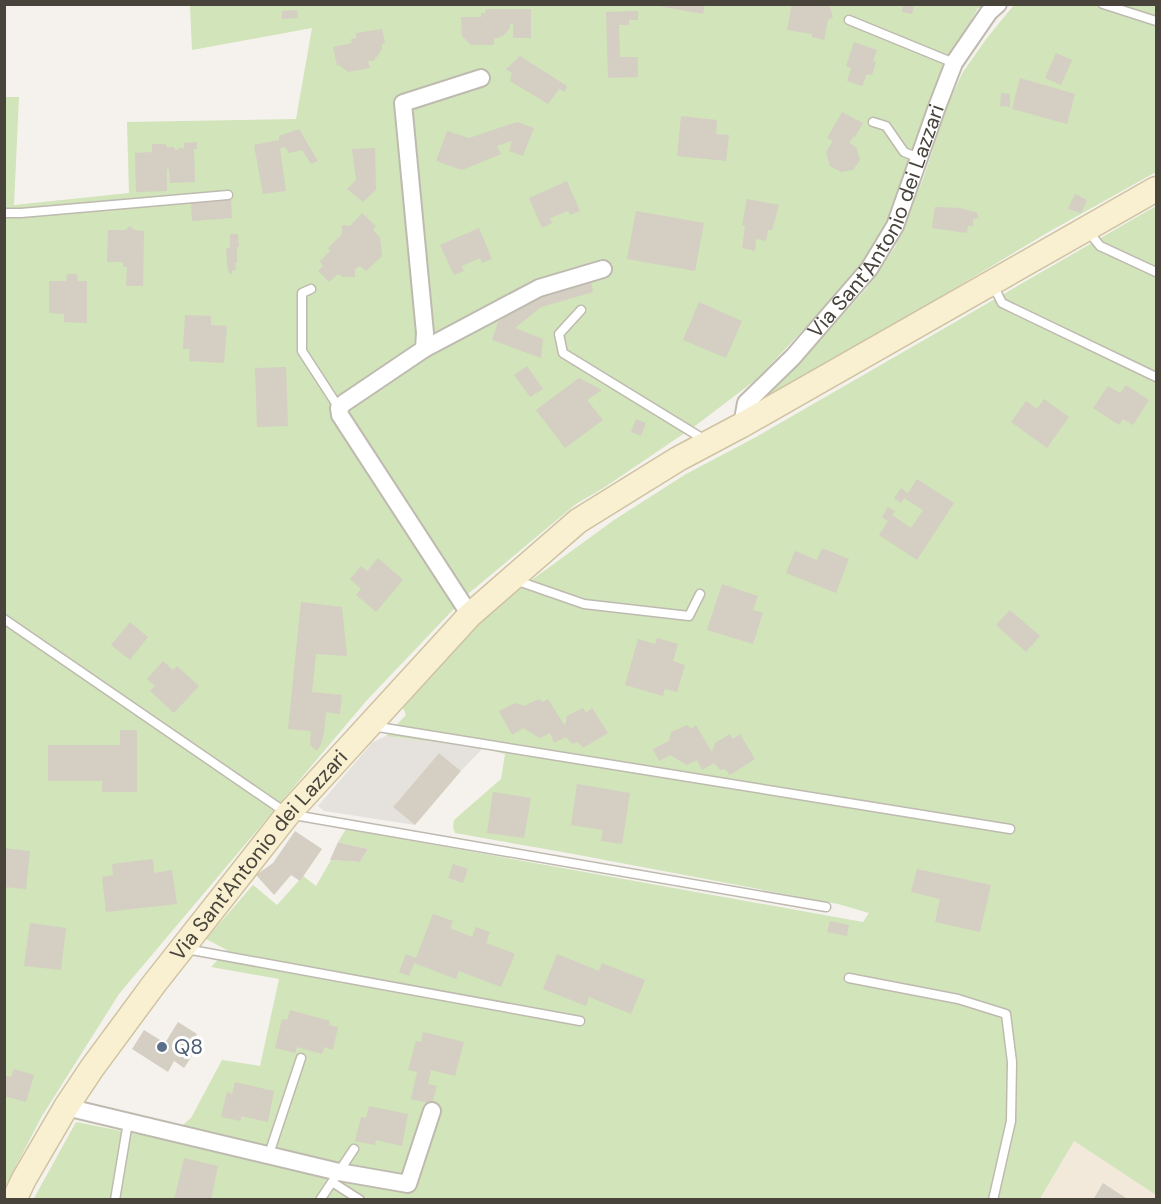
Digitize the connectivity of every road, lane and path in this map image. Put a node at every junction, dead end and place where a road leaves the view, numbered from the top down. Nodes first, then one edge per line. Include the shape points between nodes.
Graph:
1 (998, 4) edge
2 (1103, 4) edge
3 (849, 20) dead end
4 (1156, 21) edge
5 (954, 63) junction
6 (482, 78) dead end
7 (873, 122) dead end
8 (919, 158) junction
9 (1156, 189) edge
10 (228, 195) dead end
11 (4, 213) edge
12 (1086, 229) junction
13 (603, 269) dead end
14 (1156, 272) edge
15 (992, 283) junction
16 (311, 289) dead end
17 (581, 310) dead end
18 (424, 349) junction
19 (1156, 377) edge
20 (339, 408) junction
21 (742, 425) junction
22 (709, 442) junction
23 (512, 579) junction
24 (700, 594) dead end
25 (470, 615) junction
26 (4, 619) edge
27 (369, 725) junction
28 (288, 813) junction
29 (1010, 829) dead end
30 (826, 907) dead end
31 (183, 948) junction
32 (849, 978) dead end
33 (580, 1021) dead end
34 (301, 1058) dead end
35 (66, 1107) junction
36 (432, 1111) dead end
37 (128, 1122) junction
38 (354, 1149) dead end
39 (269, 1154) junction
40 (336, 1177) junction
41 (14, 1200) edge
42 (115, 1200) edge
43 (320, 1200) edge
44 (360, 1200) edge
45 (993, 1200) edge

1 - 5 street, Via Sant'Antonio dei Lazzari
2 - 4 lane
3 - 5 lane
5 - 8 street, Via Sant'Antonio dei Lazzari
6 - 18 street via 403,103
7 - 8 lane via 886,126 904,152
8 - 21 street, Via Sant'Antonio dei Lazzari via 896,226 869,269 793,357 746,403
9 - 12 street, Via Sant'Antonio dei Lazzari
10 - 11 lane
12 - 14 lane via 1100,246
12 - 15 street, Via Sant'Antonio dei Lazzari
13 - 18 street via 539,288
15 - 19 lane via 1002,303
15 - 21 street, Via Sant'Antonio dei Lazzari
16 - 20 lane via 302,293 302,351
17 - 22 lane via 559,334 563,353
18 - 20 street
20 - 25 street
21 - 22 street, Via Sant'Antonio dei Lazzari
22 - 23 street, Via Sant'Antonio dei Lazzari via 578,521
23 - 24 lane via 584,604 689,616
23 - 25 street, Via Sant'Antonio dei Lazzari
25 - 27 street, Via Sant'Antonio dei Lazzari
26 - 28 lane
27 - 28 street, Via Sant'Antonio dei Lazzari
27 - 29 lane
28 - 30 lane
28 - 31 street, Via Sant'Antonio dei Lazzari
31 - 33 lane
31 - 35 street, Via Sant'Antonio dei Lazzari
32 - 45 lane via 958,999 1006,1014 1012,1062 1011,1120
34 - 39 lane
35 - 37 street
35 - 41 street, Via Sant'Antonio dei Lazzari
36 - 40 street via 408,1184
37 - 39 street
37 - 42 lane
38 - 40 lane
39 - 40 street
40 - 43 lane
40 - 44 lane

